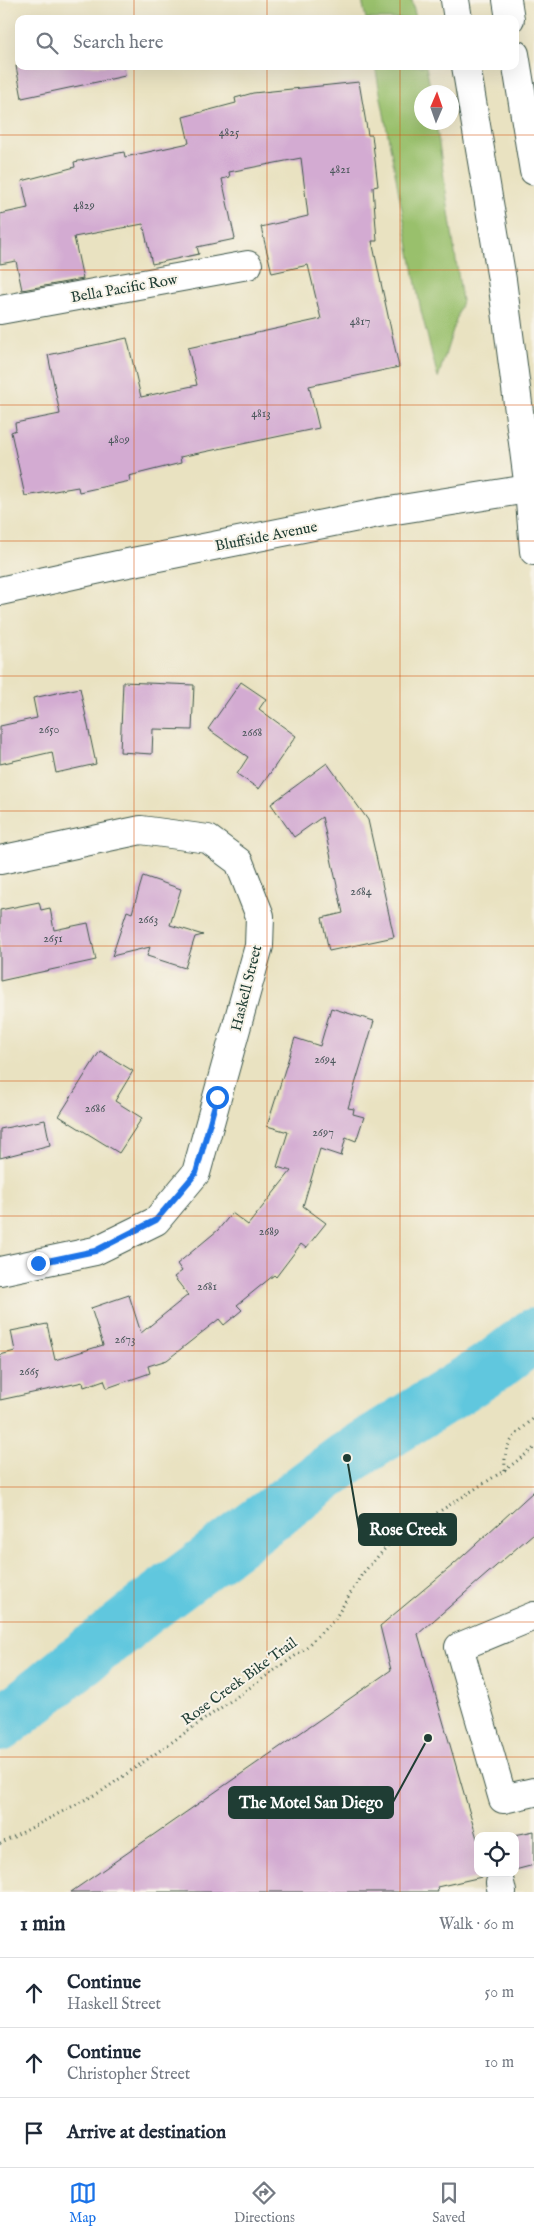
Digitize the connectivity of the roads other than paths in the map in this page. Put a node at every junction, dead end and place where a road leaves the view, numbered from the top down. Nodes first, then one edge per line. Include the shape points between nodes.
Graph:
1 (455, 0) edge
2 (506, 0) edge
3 (457, 15) edge
4 (509, 15) edge
5 (467, 70) edge
6 (518, 70) edge
7 (534, 171) edge
8 (248, 265) dead end
9 (0, 310) edge
10 (531, 488) edge
11 (534, 551) edge
12 (0, 591) edge
13 (0, 860) edge
14 (0, 1271) edge
15 (534, 1616) edge
16 (534, 1792) edge

1 - 3 main road
2 - 4 main road
5 - 10 main road via 502,280
6 - 7 main road
8 - 9 main road, Bella Pacific Row
10 - 11 main road
10 - 12 main road, Bluffside Avenue via 383,512
13 - 14 main road, Haskell Street via 141,830 208,839 239,862 260,916 258,946 196,1173 156,1220 95,1251
15 - 16 main road via 458,1647 504,1799

